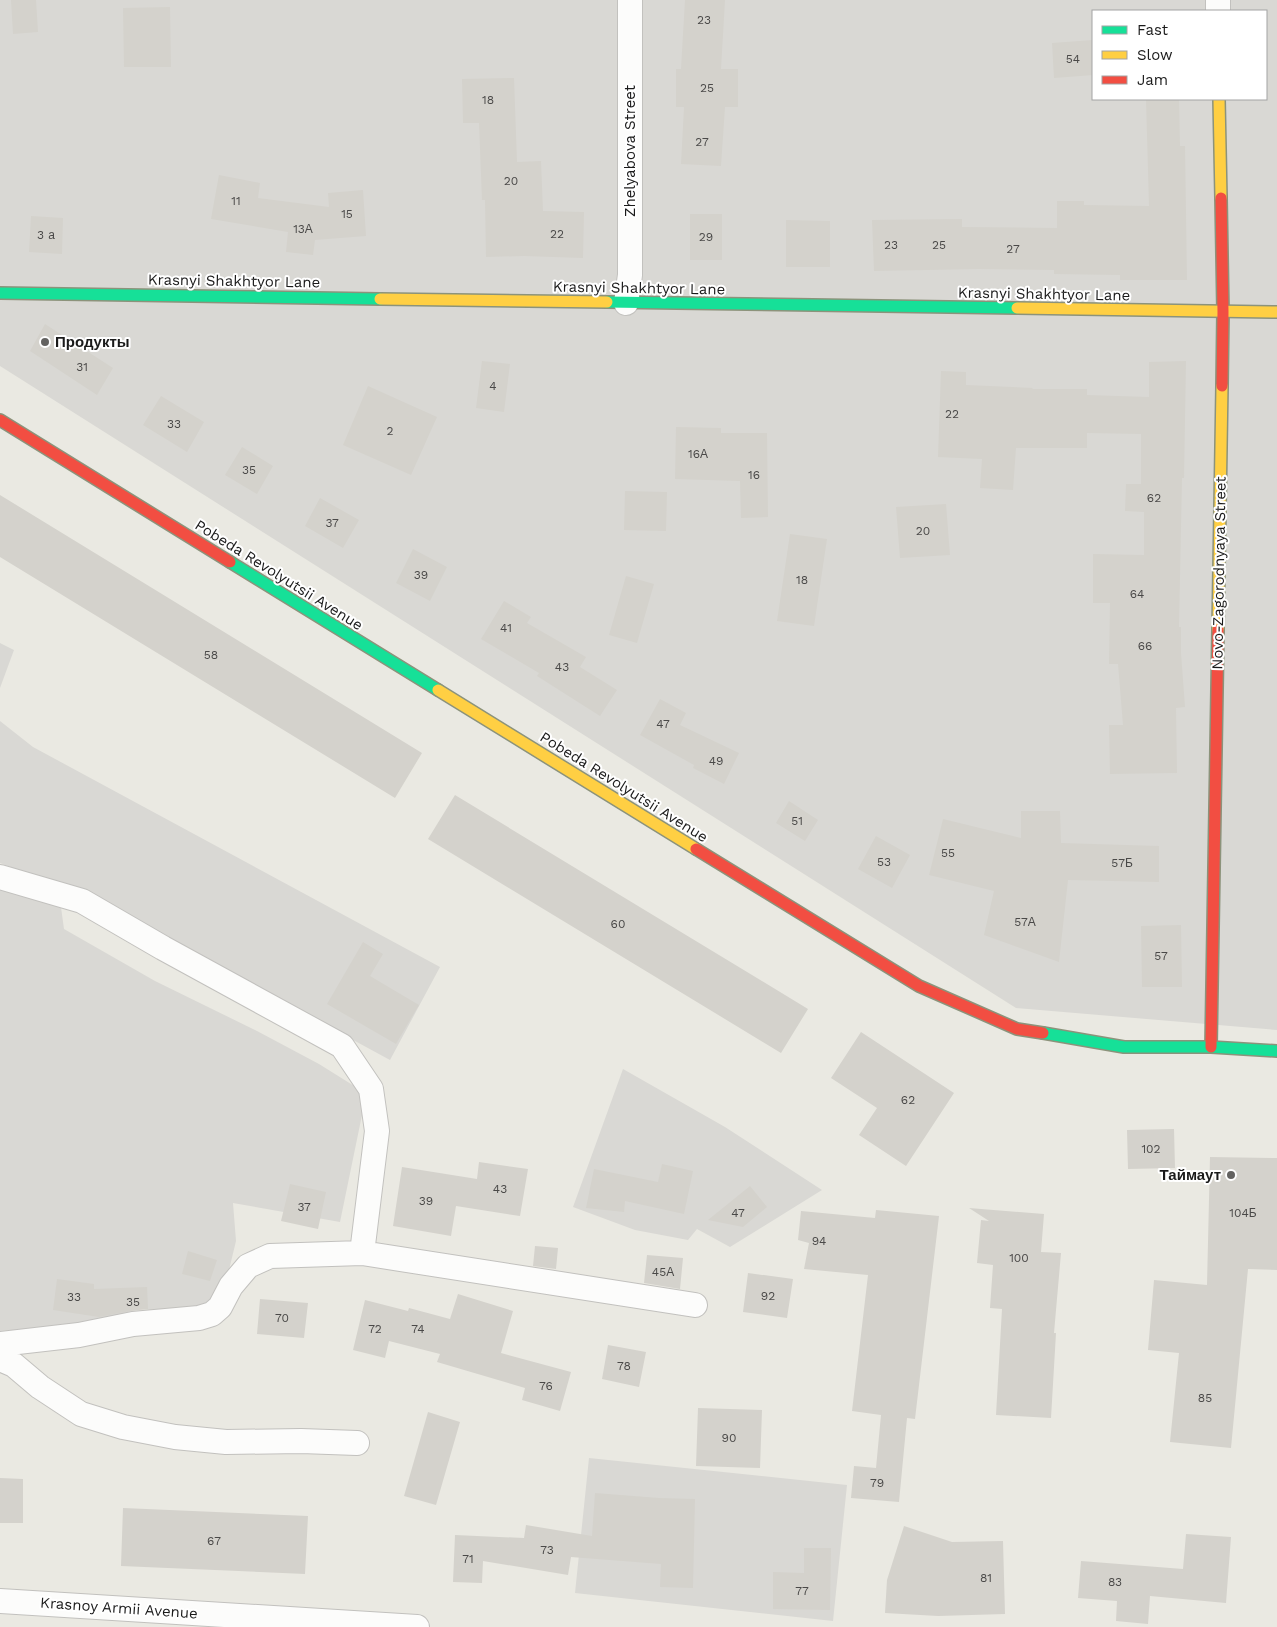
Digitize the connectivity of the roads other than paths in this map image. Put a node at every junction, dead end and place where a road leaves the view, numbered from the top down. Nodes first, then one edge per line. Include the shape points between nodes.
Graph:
1 (630, 0) edge
2 (1220, 100) edge
3 (0, 293) edge
4 (626, 303) junction
5 (1224, 312) junction
6 (1277, 312) edge
7 (0, 420) edge
8 (0, 877) edge
9 (1211, 1047) junction
10 (1277, 1051) edge
11 (362, 1253) junction
12 (695, 1305) dead end
13 (0, 1344) edge
14 (0, 1359) edge
15 (356, 1443) dead end
16 (0, 1600) edge
17 (418, 1627) edge

1 - 4 street, Zhelyabova Street via 630,275
2 - 5 street, Novo-Zagorodnyaya Street
3 - 4 street, Krasnyi Shakhtyor Lane
4 - 5 street, Krasnyi Shakhtyor Lane
5 - 6 street, Krasnyi Shakhtyor Lane
5 - 9 street, Novo-Zagorodnyaya Street
7 - 9 street, Pobeda Revolyutsii Avenue via 919,986 1017,1029 1124,1047
8 - 11 street via 82,901 342,1046 370,1089 377,1131
9 - 10 street, Pobeda Revolyutsii Avenue
11 - 12 street
11 - 13 street via 270,1256 248,1266 220,1307 199,1318 133,1324 79,1335
14 - 15 street via 14,1365 80,1414 123,1427 226,1442
16 - 17 street, Krasnoy Armii Avenue

